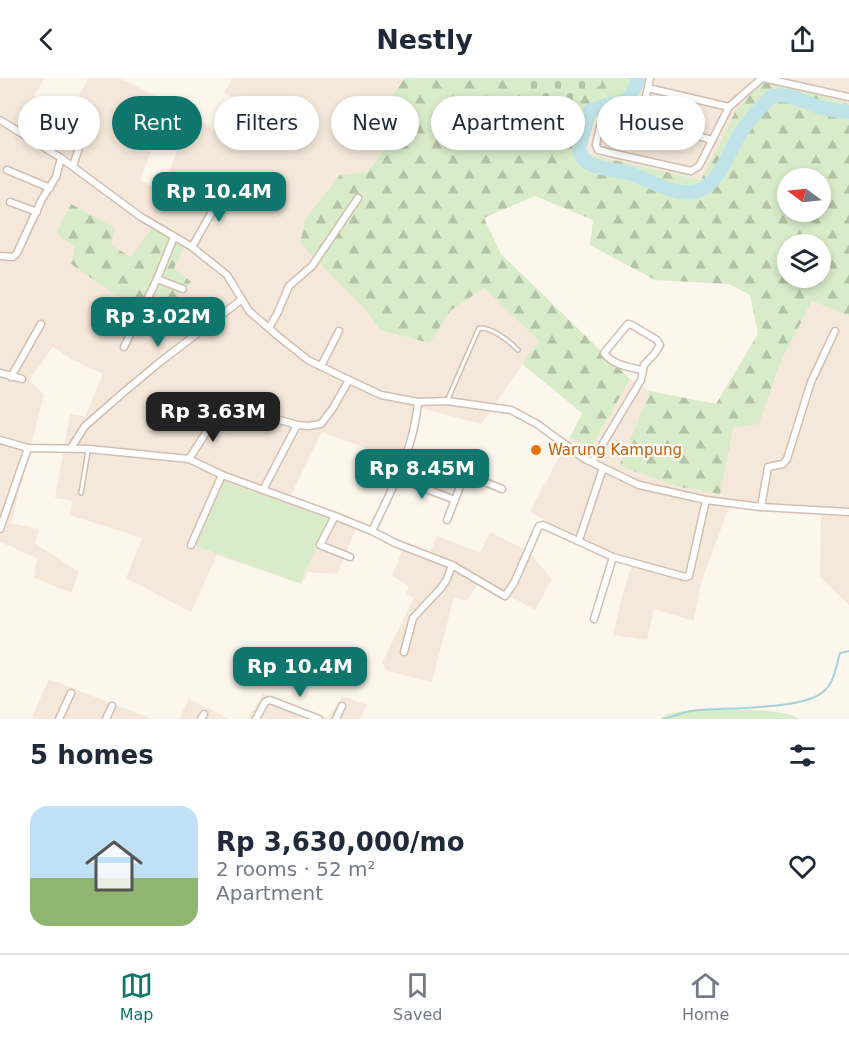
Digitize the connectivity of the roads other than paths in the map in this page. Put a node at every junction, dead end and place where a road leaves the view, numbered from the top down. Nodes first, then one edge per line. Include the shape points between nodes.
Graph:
1 (650, 78) edge
2 (762, 78) edge
3 (798, 78) edge
4 (796, 86) junction
5 (648, 88) junction
6 (646, 96) edge
7 (849, 98) edge
8 (729, 107) junction
9 (1, 122) edge
10 (705, 138) edge
11 (712, 140) junction
12 (78, 150) edge
13 (605, 150) edge
14 (61, 158) junction
15 (73, 166) junction
16 (7, 170) dead end
17 (226, 187) dead end
18 (50, 188) junction
19 (358, 198) dead end
20 (10, 202) dead end
21 (37, 212) junction
22 (174, 237) junction
23 (192, 247) junction
24 (0, 256) edge
25 (157, 279) junction
26 (183, 289) dead end
27 (241, 300) junction
28 (143, 309) junction
29 (177, 323) dead end
30 (41, 324) dead end
31 (268, 328) junction
32 (339, 331) dead end
33 (835, 332) dead end
34 (124, 346) dead end
35 (518, 350) dead end
36 (321, 366) junction
37 (642, 370) junction
38 (0, 373) edge
39 (11, 377) junction
40 (802, 379) dead end
41 (22, 380) dead end
42 (349, 380) junction
43 (811, 382) junction
44 (447, 400) junction
45 (418, 402) junction
46 (218, 414) dead end
47 (260, 414) dead end
48 (297, 425) junction
49 (0, 440) edge
50 (28, 448) junction
51 (71, 448) junction
52 (89, 449) junction
53 (189, 459) junction
54 (592, 462) junction
55 (603, 468) junction
56 (222, 475) junction
57 (398, 478) junction
58 (263, 489) junction
59 (502, 489) dead end
60 (81, 493) dead end
61 (455, 500) junction
62 (706, 500) junction
63 (761, 507) junction
64 (849, 512) edge
65 (335, 516) junction
66 (447, 520) dead end
67 (0, 529) edge
68 (372, 531) junction
69 (579, 540) junction
70 (191, 545) dead end
71 (350, 557) dead end
72 (613, 558) junction
73 (452, 565) junction
74 (594, 619) dead end
75 (404, 652) dead end
76 (71, 693) dead end
77 (112, 706) dead end
78 (342, 706) dead end
79 (304, 716) edge
80 (59, 719) edge
81 (106, 719) edge
82 (256, 719) edge
83 (319, 719) edge
84 (336, 719) edge

1 - 5 street
2 - 4 street
2 - 8 street
3 - 4 street
4 - 7 street
5 - 6 street
5 - 8 street
8 - 11 street
9 - 14 street
10 - 11 street
11 - 13 street via 699,166 691,171
12 - 15 street
14 - 15 street
14 - 18 street
15 - 22 street
16 - 18 street
17 - 23 street
18 - 21 street
19 - 31 street via 312,266 289,286
20 - 21 street
21 - 24 street via 17,253
22 - 23 street
22 - 25 street
23 - 27 street via 227,275
25 - 26 street
25 - 28 street
27 - 31 street
27 - 51 street via 124,392 81,430
28 - 29 street
28 - 34 street
30 - 39 street
31 - 36 street
32 - 36 street
33 - 43 street
35 - 44 lane via 504,337 488,328 479,328
36 - 42 street
37 - 37 street via 620,365 604,353 628,324 659,343
37 - 54 street via 641,380
38 - 39 street
39 - 41 street
40 - 43 street
42 - 45 street via 381,395
42 - 48 street via 321,424
43 - 63 street via 787,459 783,464 768,467
44 - 45 street
44 - 54 street via 511,410
45 - 57 street
46 - 53 street
47 - 48 street
48 - 58 street
49 - 50 street
50 - 51 street
50 - 67 street
51 - 52 street
52 - 53 street
52 - 60 lane
53 - 56 street
54 - 55 street
55 - 62 street via 639,485
55 - 69 street
56 - 58 street
56 - 70 street
57 - 61 street
57 - 68 street
58 - 65 street
59 - 61 street via 465,474
61 - 66 street
62 - 63 street
62 - 72 street via 689,576
63 - 64 street
65 - 68 street
65 - 71 street via 320,545
68 - 73 street
69 - 72 street
69 - 73 street via 539,526 505,596
72 - 74 street
73 - 75 street via 441,588 414,618
76 - 80 street
77 - 81 street
78 - 84 street
79 - 82 street via 267,700
79 - 83 street

